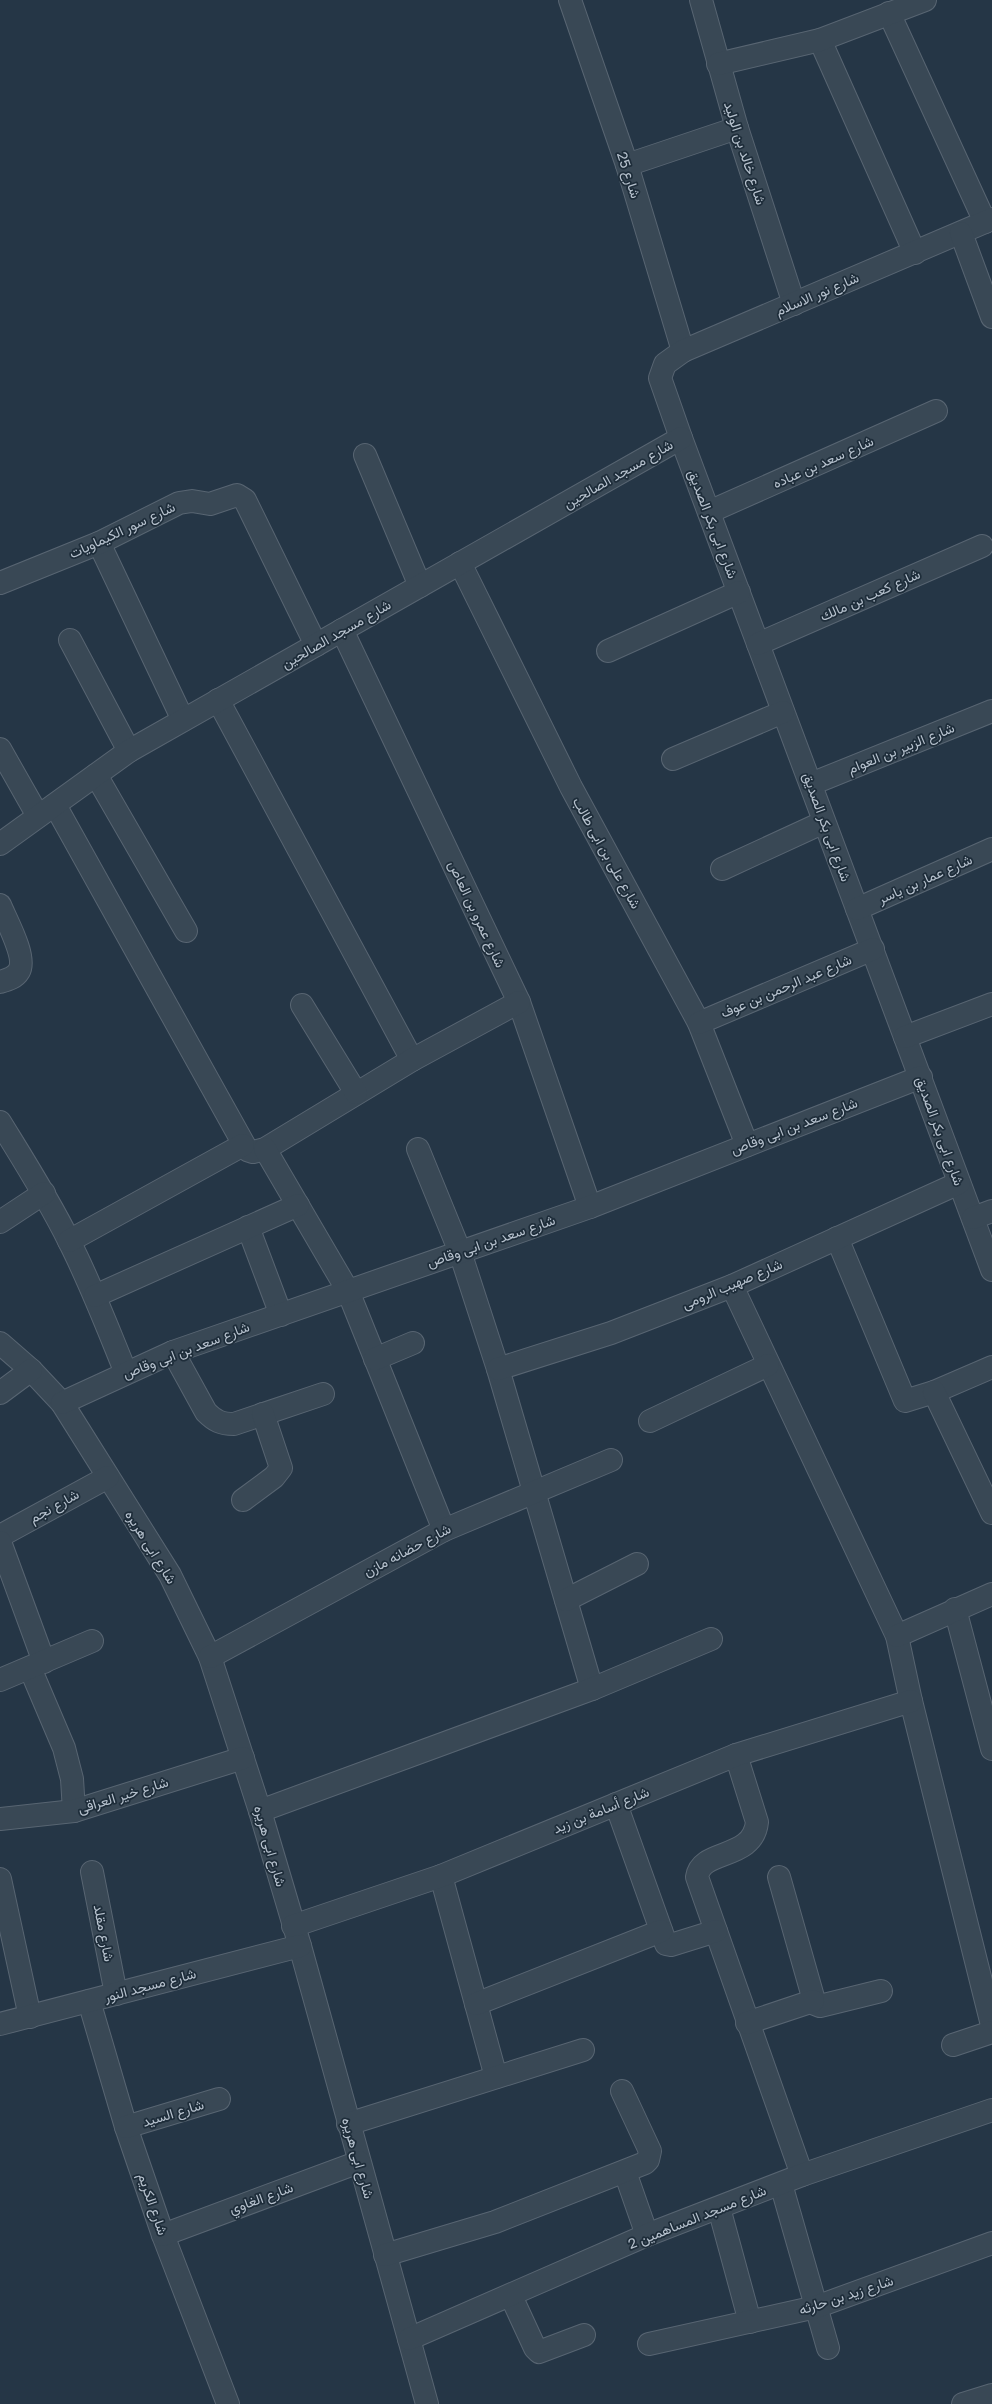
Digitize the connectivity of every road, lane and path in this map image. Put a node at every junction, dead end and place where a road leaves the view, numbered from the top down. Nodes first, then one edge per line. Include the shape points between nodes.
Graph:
1 (570, 0) edge
2 (701, 0) edge
3 (925, 0) edge
4 (889, 13) junction
5 (820, 40) junction
6 (718, 64) junction
7 (737, 128) junction
8 (627, 165) junction
9 (989, 220) edge
10 (961, 233) junction
11 (915, 253) junction
12 (794, 304) junction
13 (992, 317) edge
14 (683, 351) junction
15 (662, 385) joint
16 (936, 411) dead end
17 (681, 438) junction
18 (364, 455) dead end
19 (709, 512) junction
20 (99, 543) junction
21 (982, 546) dead end
22 (460, 563) junction
23 (0, 583) edge
24 (420, 586) junction
25 (739, 592) junction
26 (342, 630) junction
27 (70, 640) dead end
28 (758, 644) junction
29 (316, 645) junction
30 (608, 651) dead end
31 (218, 700) junction
32 (992, 711) edge
33 (783, 712) junction
34 (183, 720) junction
35 (0, 749) edge
36 (130, 751) junction
37 (673, 759) dead end
38 (96, 775) junction
39 (811, 784) junction
40 (46, 811) junction
41 (824, 822) junction
42 (0, 844) edge
43 (992, 849) edge
44 (722, 869) dead end
45 (0, 905) edge
46 (857, 909) junction
47 (186, 932) dead end
48 (873, 949) junction
49 (0, 982) edge
50 (519, 1002) junction
51 (992, 1004) edge
52 (302, 1005) dead end
53 (699, 1023) junction
54 (906, 1037) junction
55 (412, 1060) junction
56 (920, 1077) junction
57 (356, 1093) junction
58 (0, 1122) edge
59 (243, 1145) junction
60 (747, 1145) junction
61 (265, 1149) junction
62 (418, 1149) dead end
63 (960, 1183) junction
64 (44, 1193) junction
65 (298, 1205) junction
66 (590, 1206) junction
67 (982, 1214) edge
68 (0, 1222) edge
69 (248, 1227) junction
70 (837, 1238) junction
71 (69, 1241) junction
72 (460, 1252) junction
73 (992, 1270) edge
74 (732, 1286) junction
75 (348, 1291) junction
76 (95, 1296) junction
77 (281, 1315) junction
78 (0, 1343) edge
79 (414, 1343) dead end
80 (174, 1352) junction
81 (375, 1360) junction
82 (768, 1365) junction
83 (992, 1368) edge
84 (498, 1369) junction
85 (31, 1370) junction
86 (126, 1373) junction
87 (934, 1392) junction
88 (0, 1393) edge
89 (323, 1394) dead end
90 (62, 1403) junction
91 (263, 1414) junction
92 (650, 1421) dead end
93 (611, 1460) dead end
94 (108, 1477) junction
95 (534, 1490) junction
96 (243, 1500) dead end
97 (992, 1513) edge
98 (444, 1530) junction
99 (0, 1536) edge
100 (0, 1542) edge
101 (637, 1564) dead end
102 (992, 1594) edge
103 (566, 1600) junction
104 (955, 1609) junction
105 (898, 1636) junction
106 (711, 1639) dead end
107 (92, 1641) dead end
108 (210, 1657) junction
109 (37, 1665) junction
110 (0, 1680) edge
111 (592, 1689) junction
112 (911, 1701) junction
113 (989, 1726) edge
114 (992, 1749) edge
115 (736, 1755) junction
116 (243, 1758) junction
117 (616, 1804) junction
118 (74, 1811) junction
119 (260, 1811) junction
120 (0, 1819) edge
121 (92, 1872) dead end
122 (441, 1876) junction
123 (779, 1877) dead end
124 (0, 1879) edge
125 (661, 1931) junction
126 (716, 1932) junction
127 (297, 1936) junction
128 (881, 1990) dead end
129 (116, 1994) junction
130 (89, 2001) junction
131 (813, 2001) junction
132 (476, 2004) junction
133 (30, 2017) junction
134 (747, 2022) junction
135 (0, 2024) edge
136 (992, 2026) edge
137 (992, 2032) edge
138 (953, 2045) dead end
139 (583, 2050) dead end
140 (496, 2077) junction
141 (622, 2091) dead end
142 (219, 2099) dead end
143 (992, 2110) edge
144 (348, 2124) junction
145 (126, 2128) junction
146 (359, 2162) junction
147 (625, 2172) junction
148 (802, 2175) junction
149 (780, 2184) junction
150 (719, 2208) junction
151 (163, 2234) junction
152 (647, 2236) junction
153 (992, 2243) edge
154 (385, 2255) junction
155 (511, 2296) junction
156 (816, 2307) junction
157 (750, 2322) junction
158 (584, 2335) dead end
159 (409, 2339) junction
160 (649, 2344) dead end
161 (828, 2348) dead end
162 (992, 2395) edge
163 (228, 2404) edge
164 (427, 2404) edge
165 (963, 2404) edge

1 - 8 street, شارع 25
2 - 6 street, شارع خالد بن الوليد
3 - 4 street
4 - 5 street
4 - 9 street
5 - 6 street
5 - 11 street
6 - 7 street, شارع خالد بن الوليد
7 - 8 street
7 - 12 street, شارع خالد بن الوليد
8 - 14 street, شارع 25
9 - 10 street, شارع نور الاسلام
10 - 11 street, شارع نور الاسلام
10 - 13 street
11 - 12 street, شارع نور الاسلام
12 - 14 street, شارع نور الاسلام
14 - 15 street, شارع نور الاسلام via 665,364 660,378
15 - 17 street, شارع ابى بكر الصديق
16 - 19 street, شارع سعد بن عباده
17 - 19 street, شارع ابى بكر الصديق
17 - 22 street, شارع مسجد الصالحين
18 - 24 street
19 - 25 street, شارع ابى بكر الصديق
20 - 23 street, شارع سور الكيماويات
20 - 29 street, شارع سور الكيماويات via 179,503 210,504 237,495 245,500
20 - 34 street
21 - 28 street, شارع كعب بن مالك
22 - 24 street, شارع مسجد الصالحين
22 - 53 street, شارع على بن ابى طالب via 571,787
24 - 26 street, شارع مسجد الصالحين
25 - 28 street, شارع ابى بكر الصديق
25 - 30 street
26 - 29 street, شارع مسجد الصالحين
26 - 50 street, شارع عمرو بن العاص
27 - 36 street
28 - 33 street, شارع ابى بكر الصديق
29 - 31 street, شارع مسجد الصالحين
31 - 34 street, شارع مسجد الصالحين
31 - 55 street
32 - 39 street, شارع الزبير بن العوام
33 - 37 street
33 - 39 street, شارع ابى بكر الصديق
34 - 36 street, شارع مسجد الصالحين
35 - 40 street
36 - 38 street, شارع مسجد الصالحين
38 - 40 street, شارع مسجد الصالحين
38 - 47 street
39 - 41 street, شارع ابى بكر الصديق
40 - 42 street, شارع مسجد الصالحين
40 - 59 street
41 - 44 street
41 - 46 street, شارع ابى بكر الصديق
43 - 46 street, شارع عمار بن ياسر
45 - 49 street via 22,961 19,971 11,978
46 - 48 street, شارع ابى بكر الصديق
48 - 53 street, شارع عبد الرحمن بن عوف
48 - 54 street, شارع ابى بكر الصديق
50 - 55 street
50 - 66 street, شارع عمرو بن العاص
51 - 54 street
52 - 57 street
53 - 60 street, شارع على بن ابى طالب
54 - 56 street, شارع ابى بكر الصديق
55 - 57 street
56 - 60 street, شارع سعد بن ابى وقاص
56 - 63 street, شارع ابى بكر الصديق
57 - 61 street
58 - 64 street
59 - 61 street via 254,1152
59 - 71 street
60 - 66 street, شارع سعد بن ابى وقاص
61 - 65 street
62 - 72 street
63 - 67 street, شارع ابى بكر الصديق
63 - 70 street, شارع صهيب الرومى
64 - 68 street
64 - 71 street
65 - 69 street
65 - 75 street
66 - 72 street, شارع سعد بن ابى وقاص
67 - 73 street, شارع ابى بكر الصديق
69 - 76 street
69 - 77 street
70 - 74 street, شارع صهيب الرومى
70 - 87 street via 905,1400
71 - 76 street
72 - 75 street, شارع سعد بن ابى وقاص
72 - 84 street
74 - 82 street
74 - 84 street, شارع صهيب الرومى via 611,1333
75 - 77 street, شارع سعد بن ابى وقاص
75 - 81 street
76 - 86 street
77 - 80 street, شارع سعد بن ابى وقاص
78 - 85 street, شارع ابى هريره
79 - 81 street
80 - 86 street, شارع سعد بن ابى وقاص
80 - 91 street via 206,1412 214,1420 223,1424 234,1424
81 - 98 street
82 - 92 street
82 - 105 street
83 - 87 street
84 - 95 street
85 - 88 street
85 - 90 street, شارع ابى هريره
86 - 90 street, شارع سعد بن ابى وقاص
87 - 97 street
89 - 91 street
90 - 94 street, شارع ابى هريره
91 - 96 street via 280,1468 274,1477
93 - 95 street, شارع حضانه مازن
94 - 99 street, شارع نجم
94 - 108 street, شارع ابى هريره via 170,1575
95 - 98 street, شارع حضانه مازن
95 - 103 street
98 - 108 street, شارع حضانه مازن
100 - 109 street
101 - 103 street
102 - 104 street
103 - 111 street
104 - 105 street
104 - 113 street
105 - 112 street
106 - 111 street
107 - 109 street
108 - 116 street, شارع ابى هريره
109 - 110 street
109 - 118 street via 72,1779
111 - 119 street
112 - 115 street, شارع أسامة بن زيد
112 - 136 street
113 - 114 street
115 - 117 street, شارع أسامة بن زيد
115 - 126 street via 757,1822 756,1830 749,1842 705,1863 698,1872 697,1877
116 - 118 street, شارع خير العراقى
116 - 119 street, شارع ابى هريره
117 - 122 street, شارع أسامة بن زيد
117 - 125 street
118 - 120 street, شارع خير العراقى
119 - 127 street, شارع ابى هريره
121 - 129 street, شارع مقلد
122 - 127 street, شارع أسامة بن زيد
122 - 132 street
123 - 131 street
124 - 133 street
125 - 126 street via 668,1946
125 - 132 street
126 - 134 street
127 - 129 street, شارع مسجد النور
127 - 144 street, شارع ابى هريره
128 - 131 street via 820,2006
129 - 130 street, شارع مسجد النور
130 - 133 street, شارع مسجد النور
130 - 145 street, شارع الكريم
131 - 134 street
132 - 140 street
133 - 135 street, شارع مسجد النور
134 - 148 street
137 - 138 street
139 - 140 street
140 - 144 street
141 - 147 street via 650,2155 645,2163
142 - 145 street, شارع السيد
143 - 148 street, شارع مسجد المساهمين 2
144 - 146 street, شارع ابى هريره
145 - 151 street, شارع الكريم
146 - 151 street, شارع الغاوي
146 - 154 street, شارع ابى هريره
147 - 152 street
147 - 154 street via 495,2222
148 - 149 street, شارع مسجد المساهمين 2
149 - 150 street, شارع مسجد المساهمين 2
149 - 156 street
150 - 152 street, شارع مسجد المساهمين 2
150 - 157 street
151 - 163 street, شارع الكريم
152 - 155 street, شارع مسجد المساهمين 2
153 - 156 street, شارع زيد بن حارثه
154 - 159 street, شارع ابى هريره
155 - 158 street via 539,2352
155 - 159 street, شارع مسجد المساهمين 2
156 - 157 street, شارع زيد بن حارثه
156 - 161 street
157 - 160 street, شارع زيد بن حارثه
159 - 164 street, شارع ابى هريره
162 - 165 street

